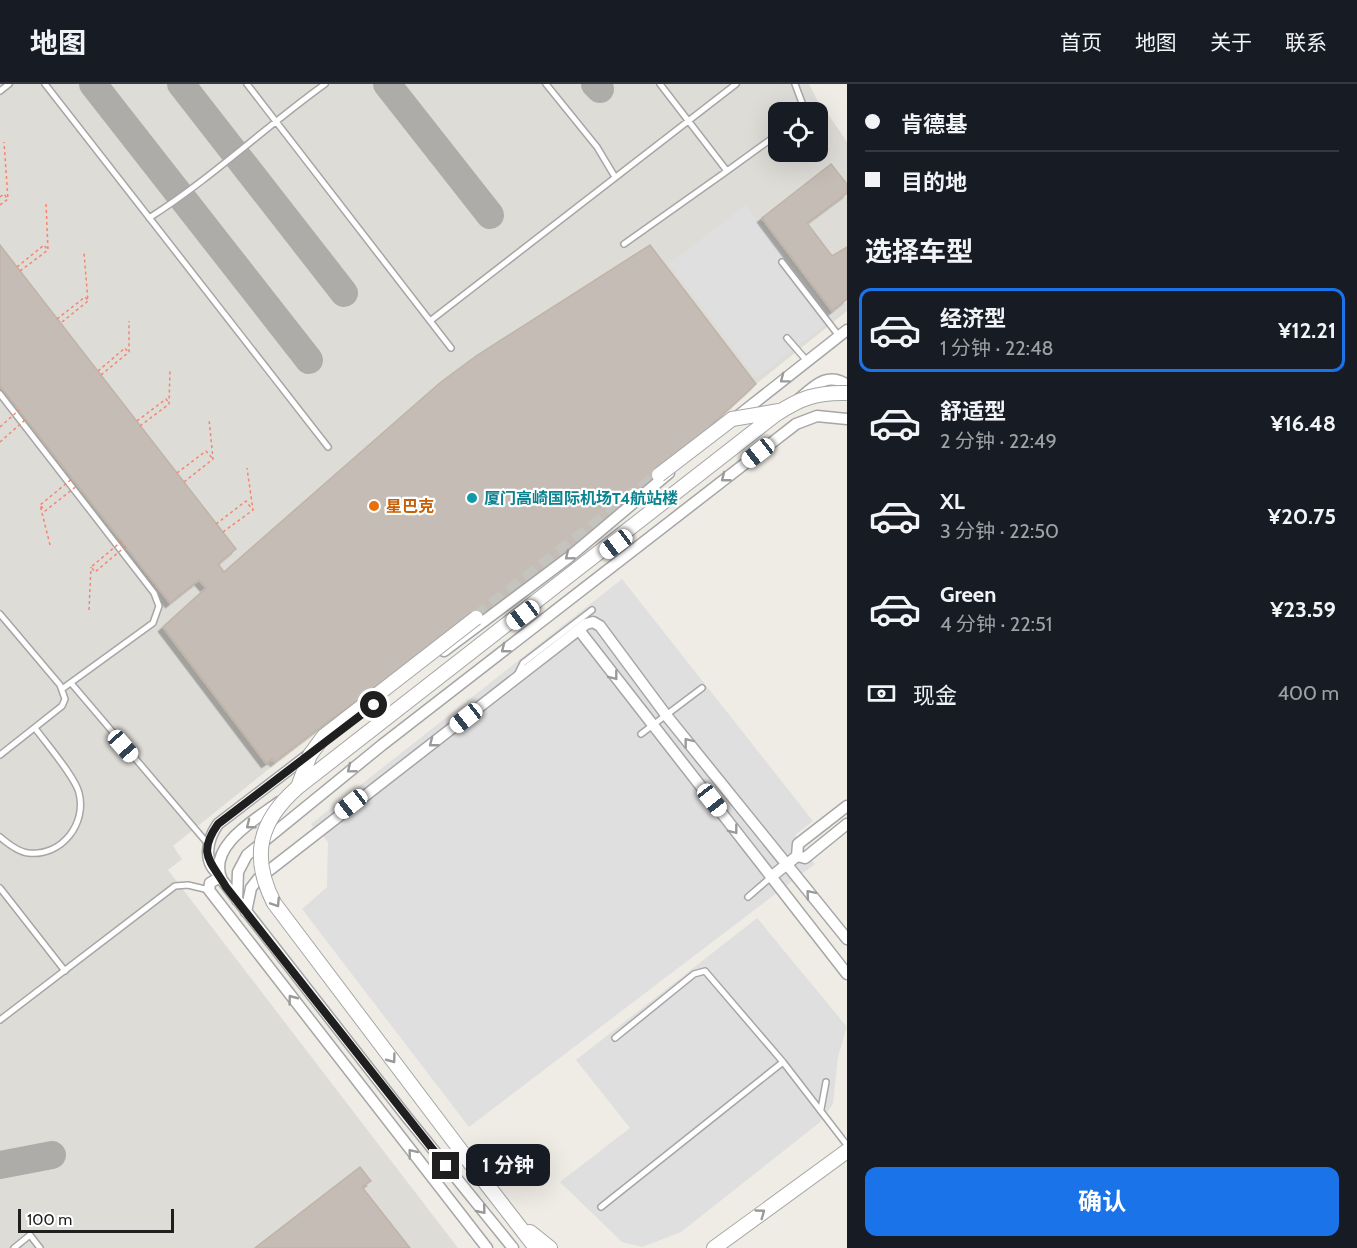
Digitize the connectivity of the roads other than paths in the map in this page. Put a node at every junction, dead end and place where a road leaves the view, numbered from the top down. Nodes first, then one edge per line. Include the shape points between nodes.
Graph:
1 (9, 84) edge
2 (45, 84) edge
3 (247, 84) edge
4 (325, 84) edge
5 (546, 84) edge
6 (660, 84) edge
7 (736, 84) edge
8 (795, 84) edge
9 (0, 91) edge
10 (802, 102) edge
11 (274, 121) junction
12 (688, 121) junction
13 (768, 141) edge
14 (727, 171) junction
15 (615, 177) junction
16 (149, 218) junction
17 (624, 244) dead end
18 (782, 262) dead end
19 (430, 321) junction
20 (843, 333) edge
21 (787, 338) dead end
22 (451, 348) dead end
23 (807, 361) junction
24 (847, 373) edge
25 (827, 379) junction
26 (847, 384) edge
27 (847, 393) edge
28 (0, 394) edge
29 (781, 411) junction
30 (847, 419) edge
31 (328, 447) dead end
32 (659, 475) tunnel mouth
33 (592, 610) dead end
34 (0, 614) edge
35 (476, 618) tunnel mouth
36 (579, 630) junction
37 (516, 678) junction
38 (71, 683) junction
39 (702, 688) dead end
40 (62, 689) junction
41 (666, 715) junction
42 (653, 725) junction
43 (35, 728) junction
44 (641, 734) dead end
45 (0, 755) edge
46 (298, 787) junction
47 (847, 806) edge
48 (847, 824) edge
49 (0, 837) edge
50 (778, 837) dead end
51 (768, 844) junction
52 (209, 845) junction
53 (796, 856) junction
54 (786, 866) junction
55 (220, 876) junction
56 (771, 877) junction
57 (0, 888) edge
58 (209, 890) junction
59 (748, 897) dead end
60 (237, 900) junction
61 (246, 912) junction
62 (847, 939) edge
63 (65, 971) junction
64 (847, 974) edge
65 (0, 1020) edge
66 (615, 1038) dead end
67 (783, 1062) junction
68 (826, 1082) dead end
69 (821, 1110) junction
70 (847, 1146) edge
71 (847, 1150) edge
72 (601, 1207) dead end
73 (512, 1217) junction
74 (14, 1248) edge
75 (40, 1248) edge
76 (488, 1248) edge
77 (513, 1248) edge
78 (536, 1248) edge
79 (550, 1248) edge
80 (714, 1248) edge

1 - 9 lane
2 - 16 lane
3 - 11 lane
4 - 11 lane
5 - 15 lane via 597,147
6 - 12 lane
7 - 12 lane
8 - 10 lane
11 - 16 lane via 182,197
11 - 19 lane
12 - 14 lane
12 - 15 lane
13 - 14 lane
14 - 17 lane
15 - 19 lane
16 - 31 lane
18 - 20 lane
19 - 22 lane
20 - 23 street
21 - 23 lane
23 -> 52 street via 568,558 224,818
24 - 25 street
25 - 26 street
25 -> 55 street via 244,829 223,852 218,864
27 - 29 street, bridge via 813,394
28 - 38 lane via 154,593 159,606 153,623
29 - 32 street, bridge via 732,419
29 - 46 street, bridge
30 -> 60 street via 817,416 796,424 382,745 247,855 238,872
33 - 37 lane via 523,663
34 - 40 lane
35 - 46 street, bridge via 324,736 310,755
36 - 37 street
36 - 41 street via 589,622 600,626
36 -> 42 street
37 -> 61 street via 258,879 250,888
38 - 40 lane
38 - 52 lane
39 - 41 lane
40 - 43 lane via 62,706
41 - 42 lane
51 -> 41 street
42 - 44 lane
42 -> 56 street
43 - 45 lane
43 - 49 lane via 79,789 82,807 76,829 64,842 47,851 27,853
46 -> 73 street, bridge via 274,812 266,827 261,855 268,891
47 - 53 street via 798,844
48 - 53 street via 805,858
50 - 51 lane
51 - 54 street
52 - 55 street via 210,865
53 - 54 street
54 - 56 street
62 -> 54 street
55 - 58 street via 210,883
55 - 60 street
56 - 59 lane
56 - 64 street
57 - 63 lane
58 - 63 lane via 175,886
76 -> 58 street
60 - 61 street
61 -> 77 street
63 - 65 lane
66 - 67 lane via 702,970
67 - 69 lane
67 - 72 lane
68 - 69 lane
69 - 70 lane
80 -> 71 street
73 - 78 street
73 - 79 street
74 - 75 lane via 30,1235

